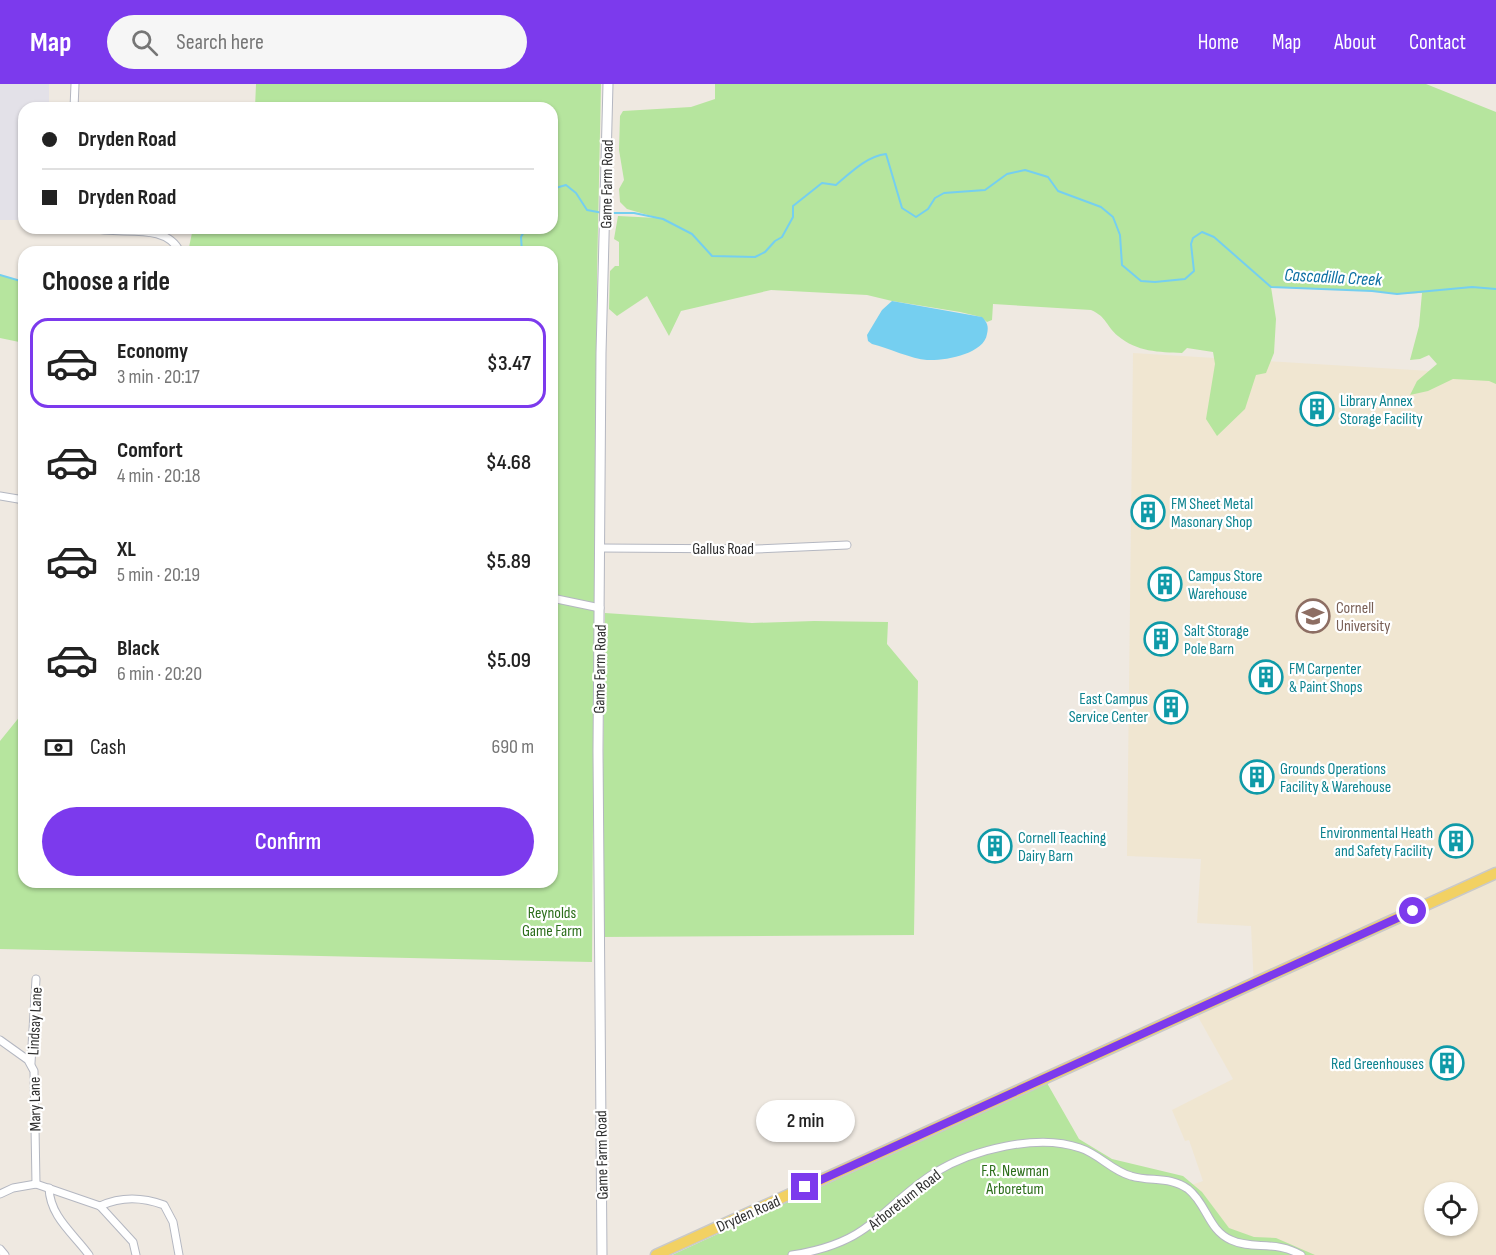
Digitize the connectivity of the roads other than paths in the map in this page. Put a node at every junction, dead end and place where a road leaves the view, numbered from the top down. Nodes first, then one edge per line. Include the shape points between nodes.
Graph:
1 (75, 84) edge
2 (608, 84) edge
3 (75, 102) edge
4 (159, 234) edge
5 (176, 246) edge
6 (0, 496) edge
7 (18, 499) edge
8 (846, 545) dead end
9 (600, 548) junction
10 (558, 599) edge
11 (600, 608) junction
12 (1496, 873) edge
13 (36, 979) dead end
14 (0, 1041) edge
15 (31, 1063) junction
16 (36, 1184) junction
17 (49, 1188) junction
18 (0, 1194) edge
19 (100, 1206) junction
20 (0, 1249) edge
21 (5, 1255) edge
22 (89, 1255) edge
23 (136, 1255) edge
24 (179, 1255) edge
25 (603, 1255) edge
26 (656, 1255) edge
27 (792, 1255) edge
28 (1301, 1255) edge

1 - 3 street
2 - 9 street, Game Farm Road
4 - 5 street via 170,238
6 - 7 street
8 - 9 street, Gallus Road
9 - 11 street, Game Farm Road
10 - 11 street
11 - 25 street, Game Farm Road via 598,858
12 - 26 main road, Dryden Road
13 - 15 street, Lindsay Lane
14 - 15 street, Mary Lane
15 - 16 street, Mary Lane
16 - 17 street
16 - 18 street
17 - 19 street
17 - 22 street via 49,1197 62,1224
19 - 23 street via 134,1242
19 - 24 street via 134,1198 164,1205 173,1222
20 - 21 street
27 - 28 street, Arboretum Road via 823,1249 851,1237 924,1180 963,1159 1005,1146 1054,1143 1087,1150 1127,1175 1166,1179 1186,1188 1216,1230 1232,1241 1274,1245

